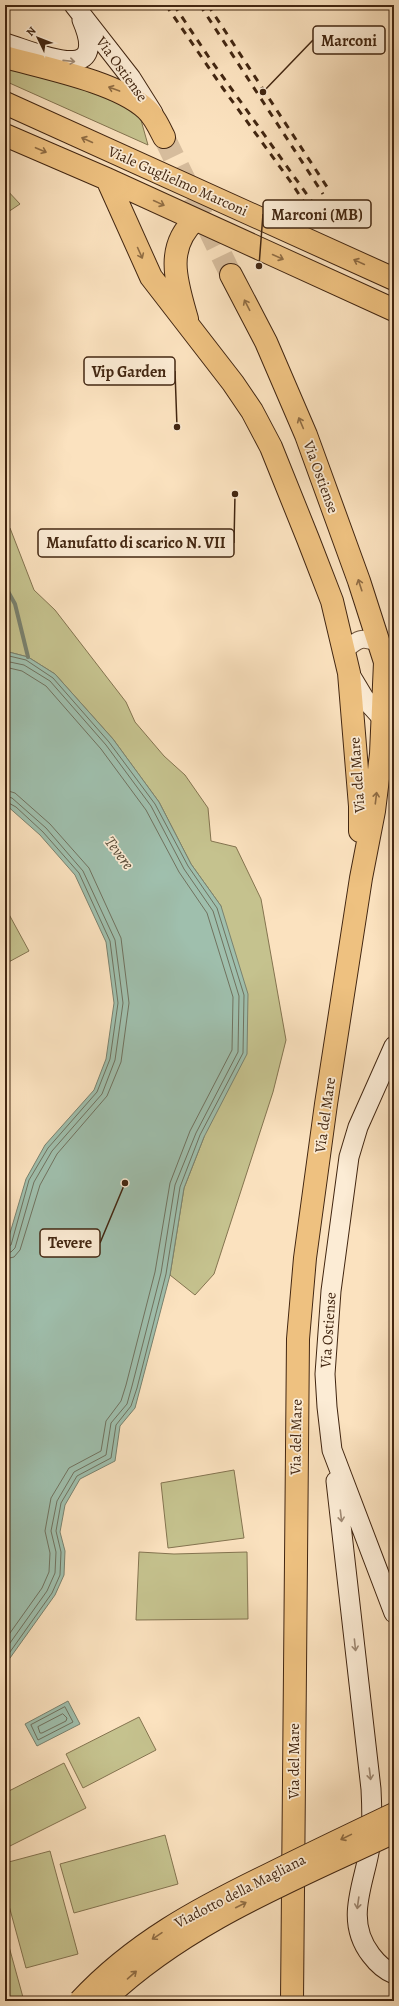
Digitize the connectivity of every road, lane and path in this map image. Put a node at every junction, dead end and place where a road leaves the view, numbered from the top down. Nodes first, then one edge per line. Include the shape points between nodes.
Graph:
1 (76, 6) edge
2 (5, 43) edge
3 (5, 57) edge
4 (5, 103) edge
5 (160, 128) joint
6 (5, 135) edge
7 (107, 179) junction
8 (195, 220) junction
9 (231, 275) tunnel mouth
10 (394, 279) edge
11 (394, 310) edge
12 (189, 326) junction
13 (316, 560) junction
14 (345, 650) junction
15 (381, 653) junction
16 (349, 673) junction
17 (388, 686) edge
18 (360, 692) junction
19 (389, 725) edge
20 (388, 751) edge
21 (360, 878) junction
22 (394, 1046) edge
23 (332, 1450) junction
24 (394, 1613) edge
25 (394, 1814) edge
26 (394, 1832) edge
27 (394, 1974) edge
28 (80, 2001) edge
29 (103, 2001) edge
30 (292, 2001) edge

2 -> 1 main road via 65,61 80,60 88,52 89,43 88,34
1 - 5 main road, Via Ostiense via 131,78
5 -> 3 main road via 141,104 119,91
10 -> 4 main road, Viale Guglielmo Marconi
6 -> 7 main road, Viale Guglielmo Marconi
7 -> 8 main road, Viale Guglielmo Marconi
7 -> 12 main road via 147,270
8 -> 11 main road, Viale Guglielmo Marconi
8 - 12 main road via 181,236 176,255 178,283
15 -> 9 main road, Via Ostiense via 359,581 306,435 266,342
12 - 13 main road via 239,392 259,425 273,453
13 - 14 main road via 332,601
13 - 15 main road
14 - 15 street via 360,639 367,639
14 - 16 main road
15 - 17 main road, Via del Mare
16 - 18 main road
16 - 21 main road, Via del Mare via 360,806
17 - 18 street via 371,695
17 - 19 main road, Via del Mare
18 - 19 main road
19 - 20 main road, Via del Mare
21 -> 20 main road, Via del Mare
21 - 30 main road, Via del Mare via 313,1195 298,1339
22 - 23 main road, Via Ostiense via 358,1127 348,1166 327,1333 325,1387
23 - 24 main road, Via Ostiense
23 -> 27 main road via 371,1789 371,1839 358,1900 358,1924 366,1948 382,1968
25 -> 28 main road, Viadotto della Magliana, bridge via 187,1916 124,1960
29 -> 26 main road, Viadotto della Magliana, bridge via 152,1958 212,1921

